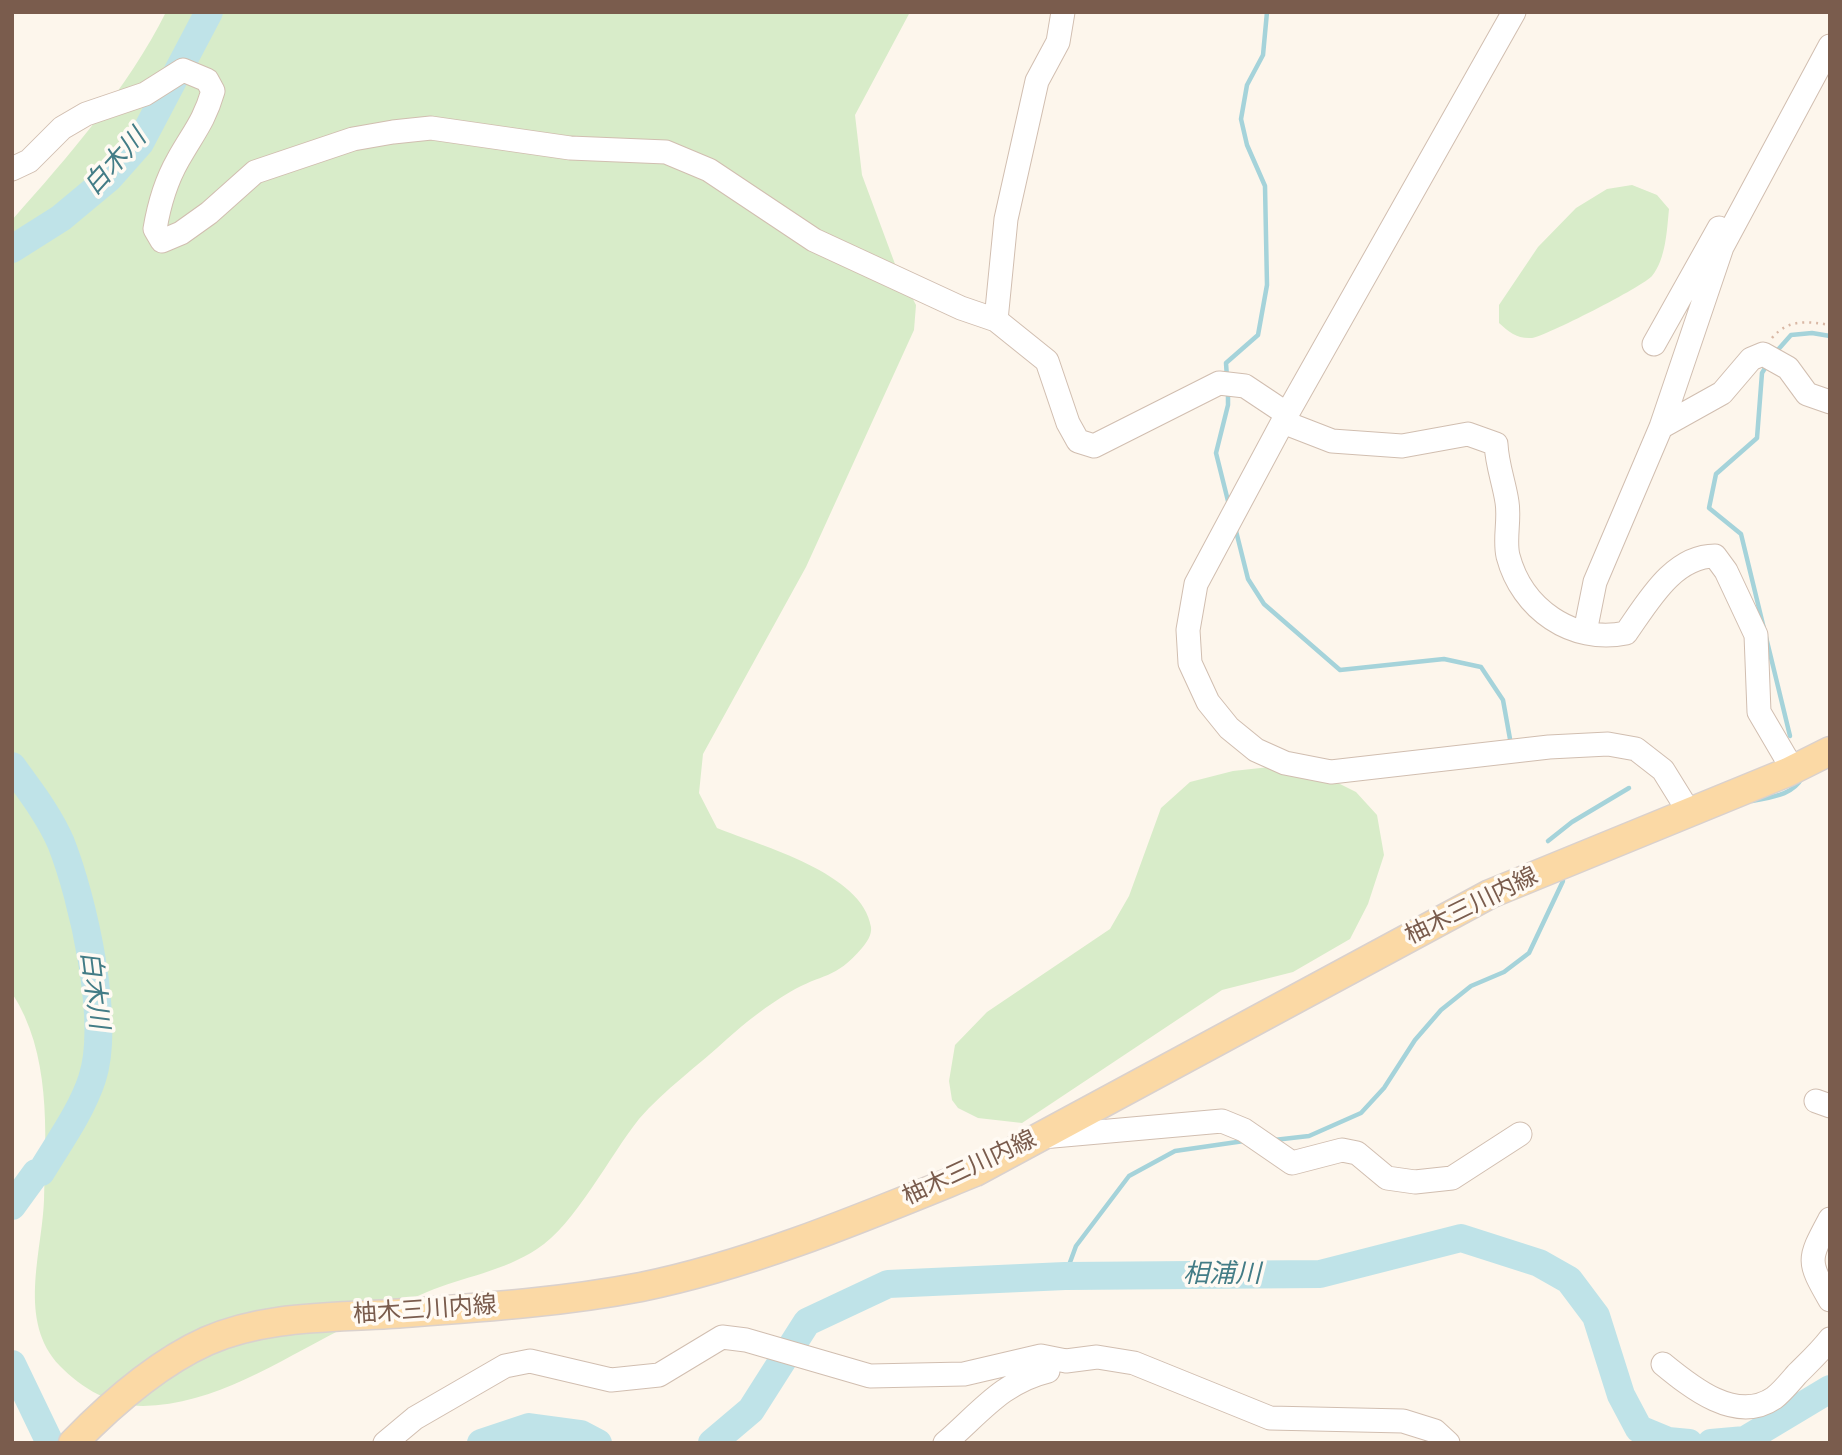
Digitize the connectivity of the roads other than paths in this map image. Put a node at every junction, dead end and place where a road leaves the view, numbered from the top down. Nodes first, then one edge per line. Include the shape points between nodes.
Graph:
1 (1063, 12) edge
2 (1514, 12) edge
3 (1830, 46) edge
4 (12, 169) edge
5 (1750, 195) junction
6 (996, 320) junction
7 (1654, 344) dead end
8 (1830, 402) edge
9 (1285, 418) junction
10 (1661, 427) junction
11 (1585, 632) junction
12 (1830, 751) edge
13 (1793, 770) junction
14 (1689, 812) junction
15 (1520, 1134) dead end
16 (1039, 1137) junction
17 (1830, 1219) edge
18 (1830, 1300) edge
19 (1830, 1339) edge
20 (1066, 1361) junction
21 (1663, 1364) dead end
22 (73, 1443) edge
23 (385, 1443) edge
24 (945, 1443) edge
25 (1448, 1443) edge

1 - 6 street via 1058,42 1037,80 1006,219
2 - 9 street
3 - 5 street
4 - 6 street via 29,161 62,128 86,114 145,94 183,70 207,80 213,91 205,119 177,162 160,201 155,229 162,241 209,213 255,172 353,139 431,128 570,148 666,152 709,170 814,240
5 - 7 street via 1736,198
5 - 10 street via 1723,247
6 - 9 street via 1047,361 1079,441 1094,446 1219,383 1245,386
8 - 10 street via 1807,394 1767,359 1751,359 1722,393
9 - 11 street via 1332,441 1402,446 1468,434 1496,444 1507,503 1508,555 1524,593 1546,618
9 - 14 street via 1196,584 1188,630 1191,663 1208,702 1229,728 1284,763 1331,772 1549,747 1608,744 1636,749 1663,770
10 - 11 street via 1595,582
11 - 13 street via 1604,637 1626,633 1676,569 1699,556 1715,556 1756,635 1759,712
12 - 13 main road, 柚木三川内線
13 - 14 main road, 柚木三川内線
14 - 16 main road, 柚木三川内線 via 1490,894
15 - 16 street via 1452,1178 1415,1182 1387,1178 1356,1153 1342,1150 1292,1163 1244,1130 1222,1121
16 - 22 main road, 柚木三川内線 via 975,1172 888,1207 751,1256 642,1287 475,1308 255,1325 207,1341 151,1375
17 - 18 street via 1811,1264
19 - 21 street via 1774,1398 1757,1406 1713,1399
20 - 23 street via 1041,1356 964,1374 870,1376 722,1337 659,1375 611,1380 530,1361 505,1366 415,1418
20 - 24 street via 1055,1370 1028,1376 1003,1389
20 - 25 street via 1097,1357 1134,1363 1270,1418 1404,1421 1435,1431

